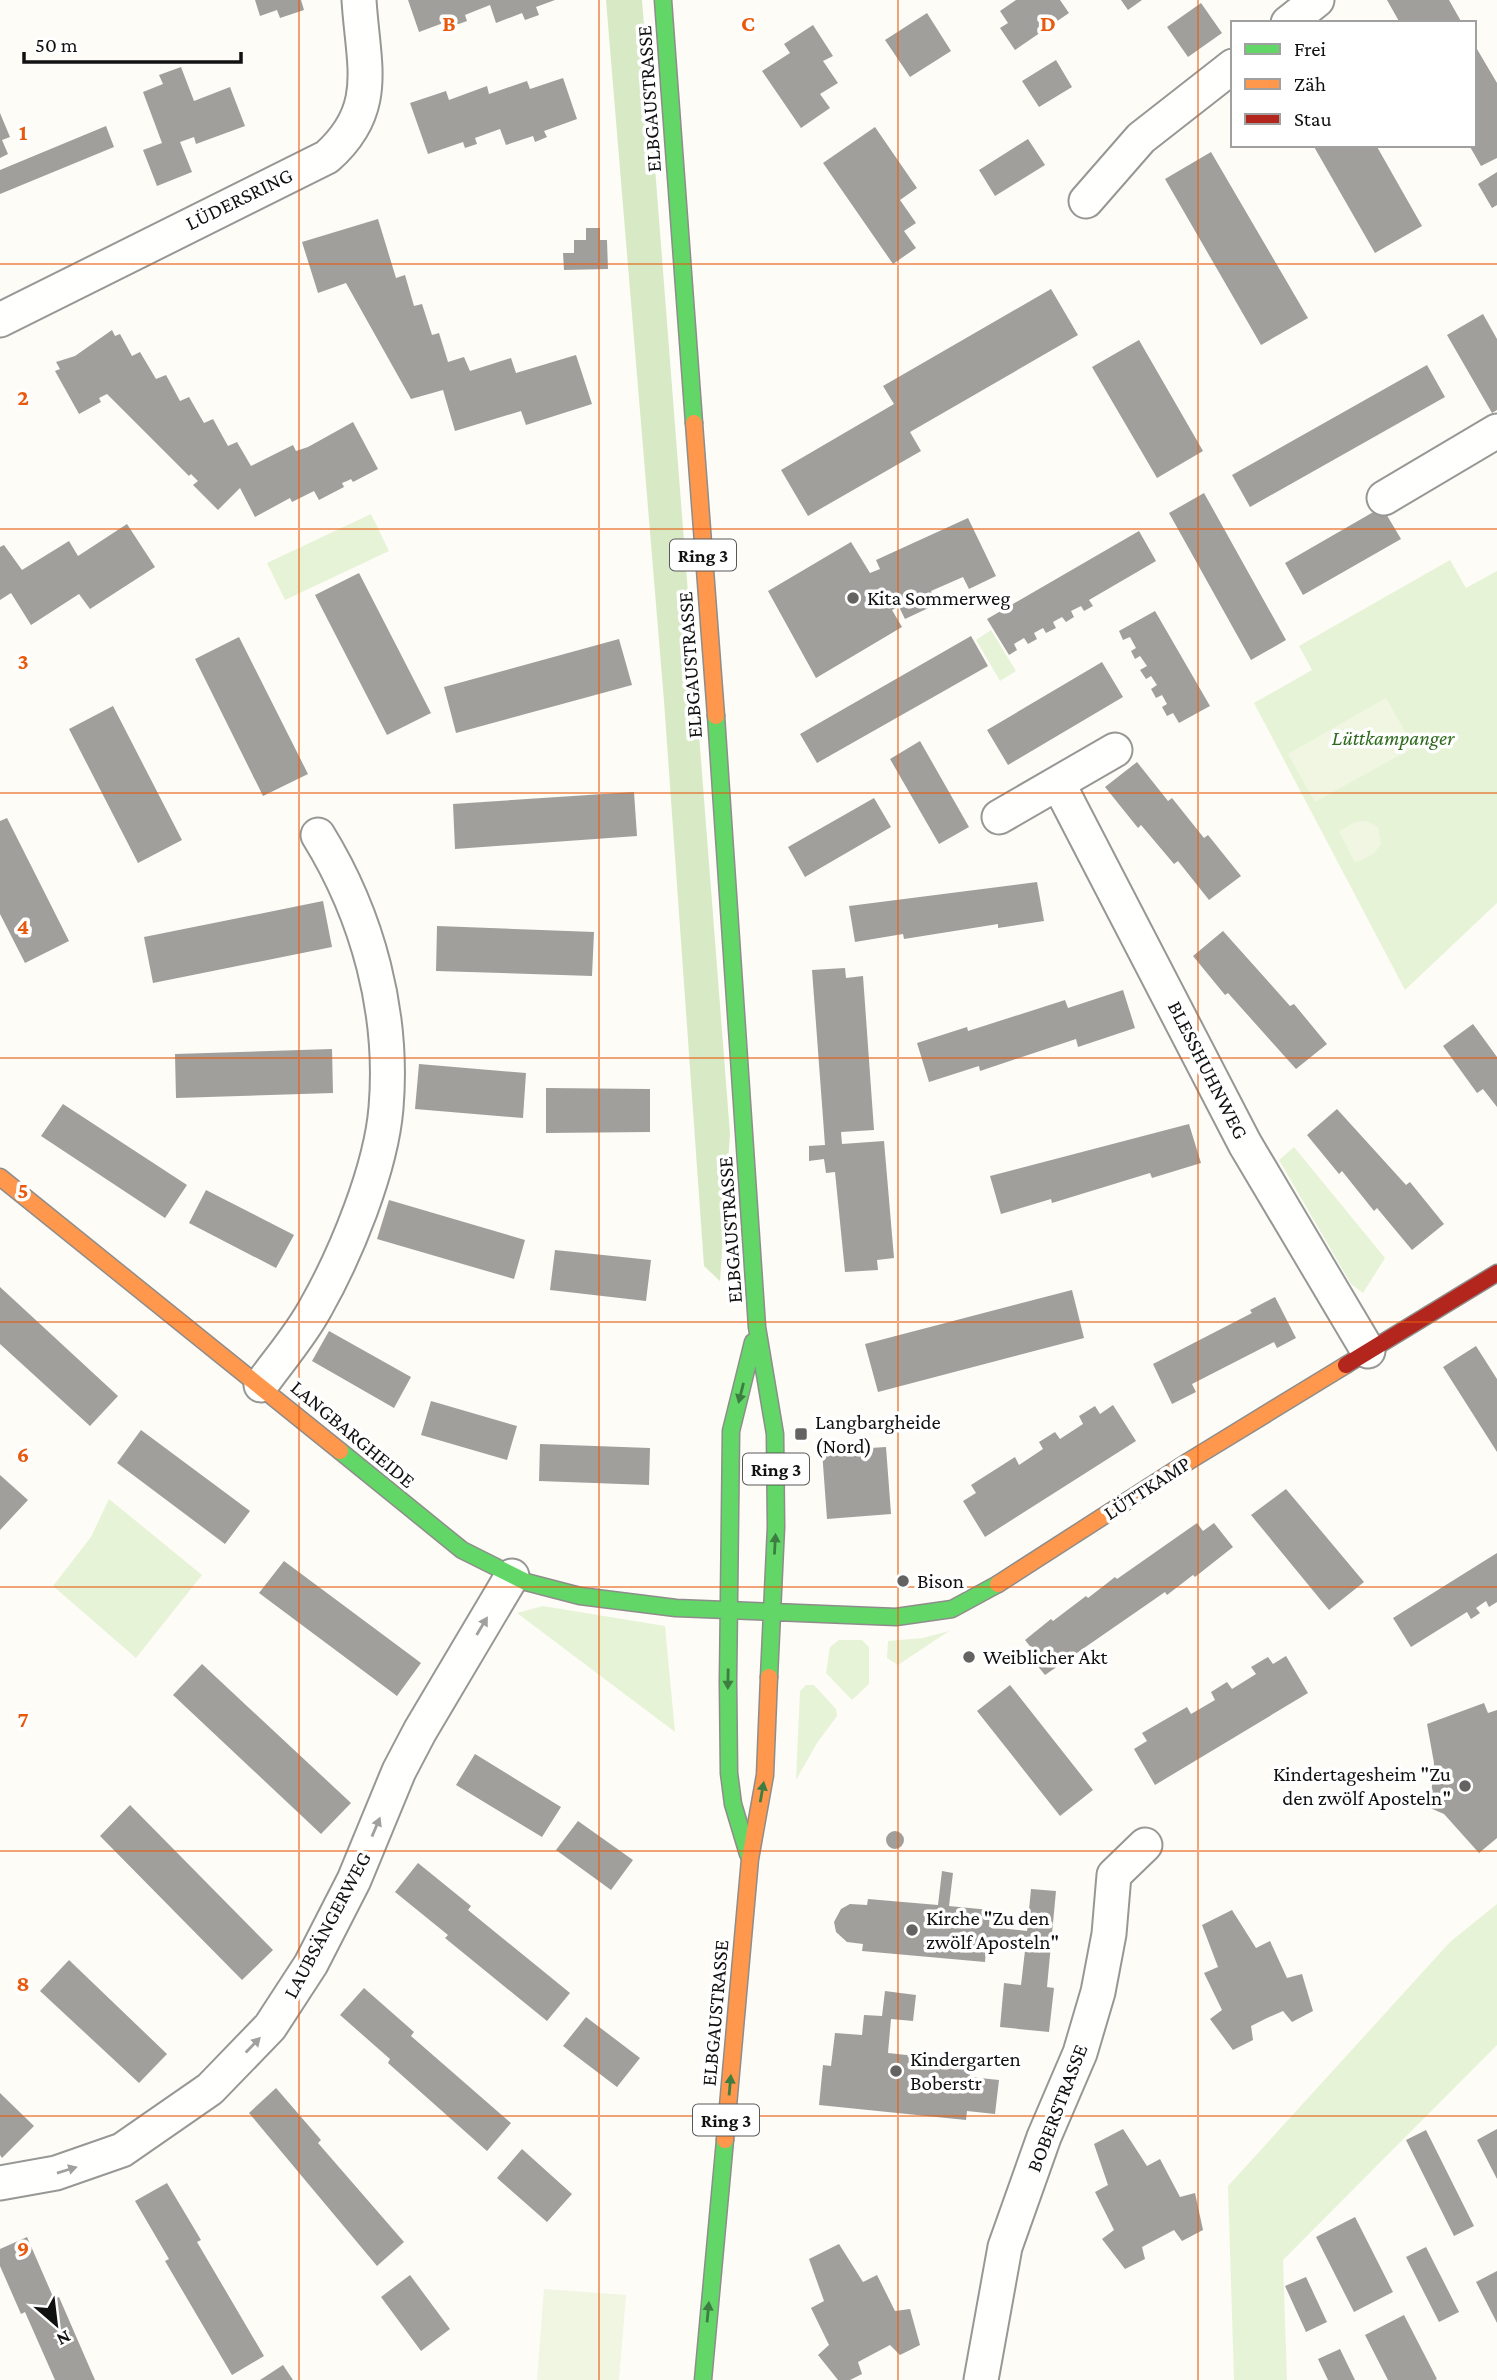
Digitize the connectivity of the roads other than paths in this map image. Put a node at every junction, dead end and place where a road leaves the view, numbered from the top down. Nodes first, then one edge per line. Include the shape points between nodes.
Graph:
1 (359, 0) edge
2 (663, 0) edge
3 (1317, 0) edge
4 (1290, 21) edge
5 (1231, 68) edge
6 (1086, 201) dead end
7 (0, 320) edge
8 (1497, 431) edge
9 (1384, 498) dead end
10 (1115, 750) dead end
11 (1058, 783) junction
12 (999, 817) dead end
13 (318, 835) dead end
14 (0, 1177) edge
15 (1497, 1273) edge
16 (757, 1327) junction
17 (1368, 1351) junction
18 (261, 1385) junction
19 (512, 1576) junction
20 (729, 1611) junction
21 (772, 1613) junction
22 (1145, 1845) dead end
23 (750, 1859) junction
24 (0, 2183) edge
25 (703, 2380) edge
26 (981, 2380) edge

1 - 7 street, LÜDERSRING via 365,94 360,118 327,157
2 - 16 main road, ELBGAUSTRASSE / Ring 3
3 - 4 street
5 - 6 street via 1141,138
8 - 9 street
10 - 11 street
11 - 12 street
11 - 17 street, BLESSHUHNWEG via 1245,1144
13 - 18 street via 349,890 369,946 387,1043 386,1110 347,1244 315,1309
14 - 18 main road, LANGBARGHEIDE via 204,1345
15 - 17 main road, LÜTTKAMP
16 -> 20 main road, ELBGAUSTRASSE / Ring 3 via 731,1431
21 -> 16 main road, ELBGAUSTRASSE / Ring 3 via 775,1434
17 - 21 main road, LÜTTKAMP via 957,1608 925,1616
18 - 19 main road, LANGBARGHEIDE via 462,1550
19 - 20 main road, LANGBARGHEIDE via 588,1597
24 -> 19 street, LAUBSÄNGERWEG via 56,2173 122,2150 210,2089 270,2027 311,1964 348,1892 420,1731
20 - 21 main road, LÜTTKAMP
20 -> 23 main road, ELBGAUSTRASSE / Ring 3 via 729,1773
23 -> 21 main road, ELBGAUSTRASSE / Ring 3 via 765,1774
22 - 26 street, BOBERSTRASSE via 1114,1875 1098,1992 1080,2053 1005,2247
25 -> 23 main road, ELBGAUSTRASSE / Ring 3

